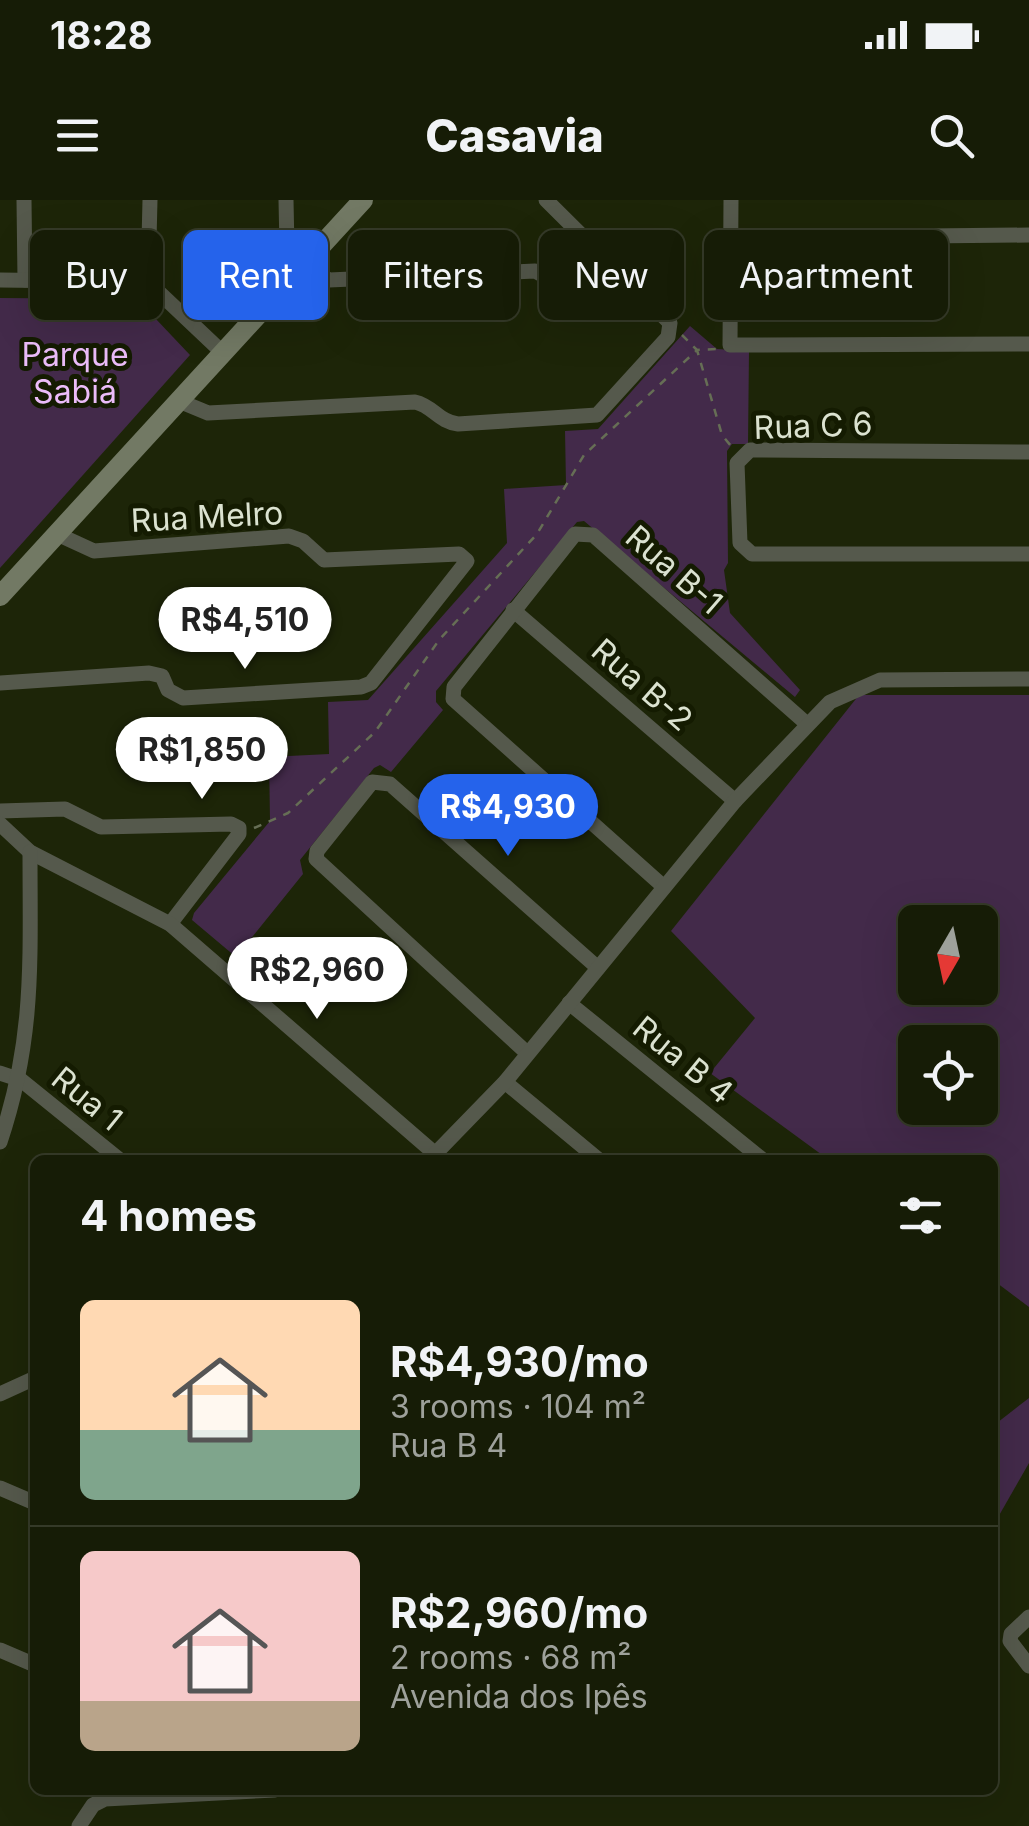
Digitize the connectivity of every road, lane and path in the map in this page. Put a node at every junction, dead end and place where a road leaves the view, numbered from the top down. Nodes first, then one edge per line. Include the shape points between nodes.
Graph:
1 (24, 200) edge
2 (150, 200) edge
3 (286, 200) edge
4 (362, 200) edge
5 (546, 200) edge
6 (731, 200) edge
7 (149, 230) edge
8 (287, 230) edge
9 (575, 230) edge
10 (731, 230) edge
11 (1029, 234) edge
12 (948, 235) edge
13 (328, 237) edge
14 (539, 273) edge
15 (328, 279) edge
16 (0, 280) edge
17 (25, 280) junction
18 (30, 280) edge
19 (163, 296) edge
20 (254, 320) edge
21 (667, 320) edge
22 (730, 320) edge
23 (670, 323) junction
24 (730, 344) junction
25 (1029, 344) edge
26 (697, 350) junction
27 (223, 354) junction
28 (179, 401) junction
29 (1029, 452) edge
30 (739, 457) junction
31 (58, 534) junction
32 (1029, 554) edge
33 (0, 596) edge
34 (513, 610) junction
35 (1029, 680) edge
36 (0, 683) edge
37 (807, 724) junction
38 (735, 801) junction
39 (0, 811) edge
40 (3, 834) edge
41 (239, 834) junction
42 (30, 852) junction
43 (664, 887) junction
44 (170, 924) junction
45 (598, 968) junction
46 (569, 1002) junction
47 (527, 1053) junction
48 (0, 1073) edge
49 (21, 1080) junction
50 (505, 1082) junction
51 (0, 1142) edge
52 (114, 1155) edge
53 (437, 1155) edge
54 (441, 1155) edge
55 (592, 1155) edge
56 (757, 1155) edge
57 (30, 1380) edge
58 (0, 1394) edge
59 (0, 1488) edge
60 (30, 1501) edge
61 (1029, 1617) edge
62 (0, 1650) edge
63 (30, 1663) edge
64 (1029, 1666) edge
65 (190, 1795) edge
66 (79, 1826) edge

1 - 17 street
2 - 7 street
3 - 8 street
4 - 13 street
5 - 9 street
6 - 10 street
11 - 12 street
14 - 15 street
16 - 17 street
17 - 18 street
19 - 27 street
20 - 27 street
21 - 23 street
22 - 24 street
23 - 26 path
23 - 28 street via 668,337 588,417 458,424 415,402 208,414
24 - 25 street
24 - 26 path
26 - 30 path via 722,435
26 - 41 path via 584,455 537,534 439,640 375,732 288,812
27 - 28 street
28 - 31 street
29 - 30 street, Rua C 6 via 750,450
30 - 32 street, Rua C 6 via 740,543 752,554
31 - 33 street
31 - 36 street, Rua Melro via 94,550 289,536 324,560 460,554 467,566 361,687 183,698 168,690 162,676 149,673
34 - 37 street, Rua B-1 via 576,534 586,532
34 - 38 street, Rua B-2
34 - 43 street via 454,687 453,699
35 - 37 street via 880,680 830,702
37 - 38 street
38 - 43 street
39 - 41 street via 65,808 101,827 231,824
40 - 42 street
41 - 44 street
42 - 44 street
42 - 49 street via 30,1006
43 - 45 street
44 - 53 street
45 - 46 street
45 - 47 street via 390,784 372,782 316,859
46 - 47 street
46 - 56 street, Rua B 4
47 - 50 street
48 - 49 street
49 - 51 street
49 - 52 street, Rua 1
50 - 54 street
50 - 55 street
57 - 58 street
59 - 60 street
61 - 64 street via 1011,1634 1012,1647
62 - 63 street
65 - 66 street via 105,1800

